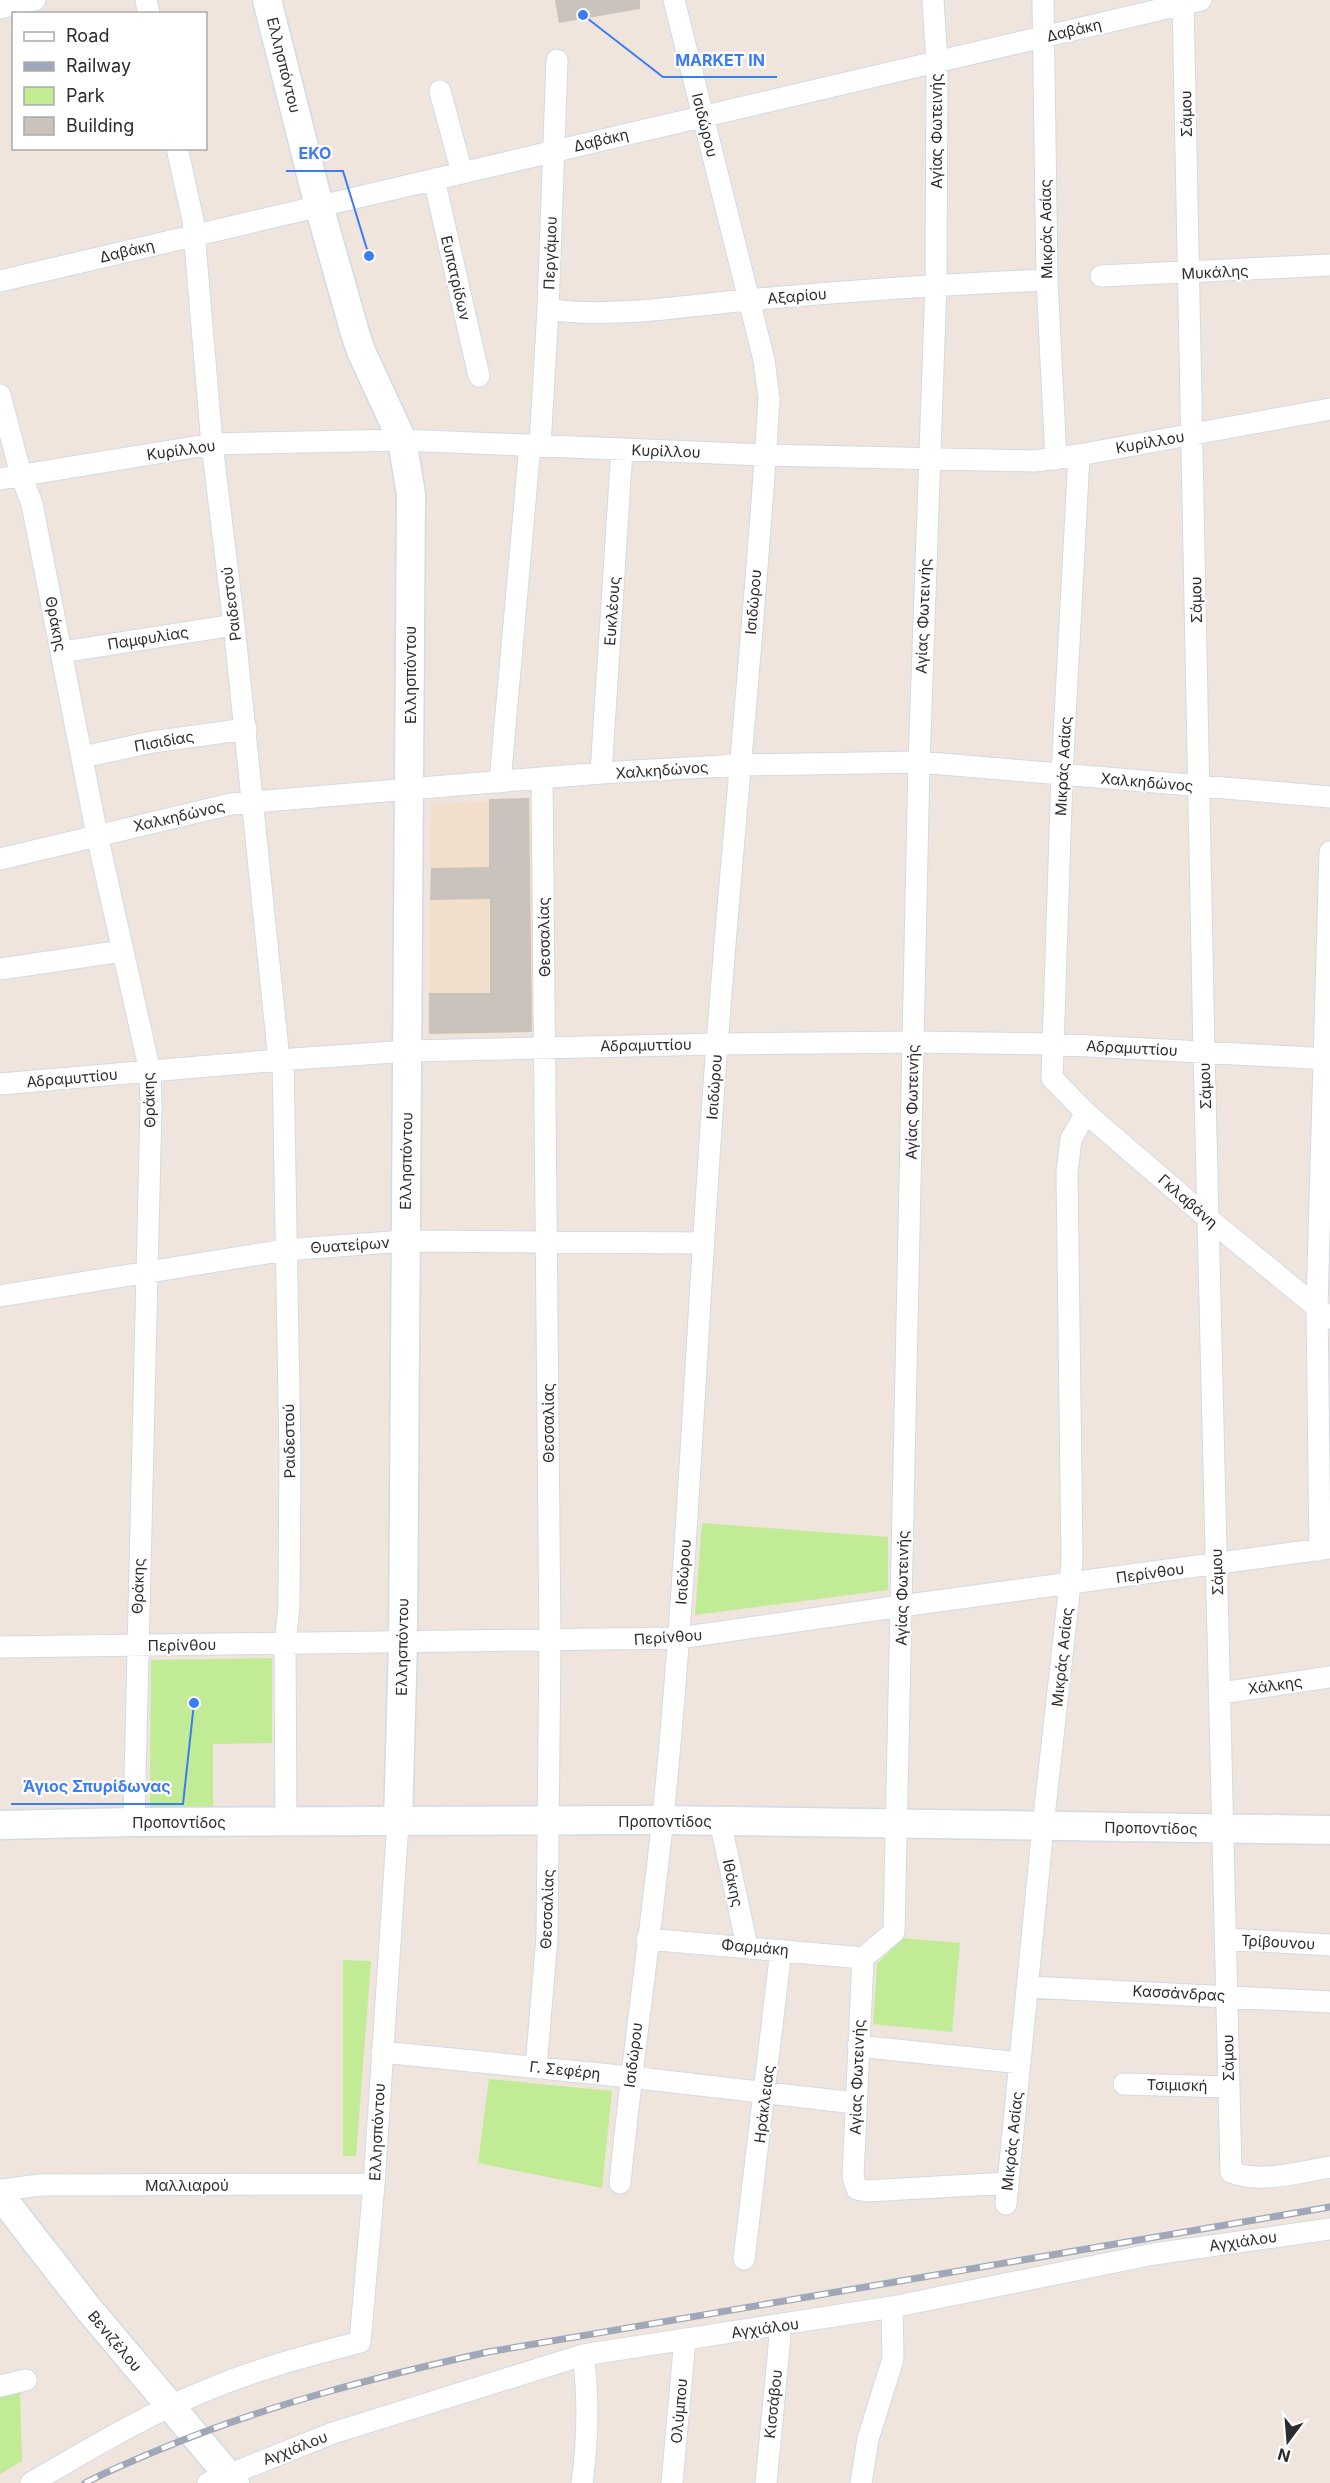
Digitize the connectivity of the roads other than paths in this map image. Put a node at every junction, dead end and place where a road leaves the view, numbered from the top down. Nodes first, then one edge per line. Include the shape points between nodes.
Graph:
1 (35, 0) edge
2 (267, 0) edge
3 (674, 0) edge
4 (933, 0) edge
5 (1043, 0) edge
6 (1189, 1) edge
7 (0, 8) edge
8 (1044, 37) junction
9 (557, 60) dead end
10 (937, 62) junction
11 (440, 91) dead end
12 (703, 116) junction
13 (177, 150) edge
14 (554, 151) junction
15 (462, 172) junction
16 (434, 179) junction
17 (319, 206) junction
18 (194, 236) junction
19 (1330, 265) edge
20 (1189, 273) junction
21 (1101, 276) dead end
22 (1047, 280) junction
23 (0, 281) edge
24 (936, 285) junction
25 (750, 300) junction
26 (548, 309) junction
27 (479, 376) dead end
28 (0, 395) edge
29 (1330, 409) edge
30 (1192, 435) junction
31 (402, 440) junction
32 (212, 444) junction
33 (535, 445) junction
34 (622, 449) junction
35 (766, 455) junction
36 (1079, 455) junction
37 (928, 459) junction
38 (1056, 459) junction
39 (21, 474) junction
40 (0, 479) edge
41 (234, 626) junction
42 (62, 652) junction
43 (246, 729) junction
44 (83, 758) junction
45 (919, 762) junction
46 (740, 765) junction
47 (602, 774) junction
48 (1062, 774) junction
49 (542, 779) junction
50 (500, 782) junction
51 (1200, 787) junction
52 (410, 789) junction
53 (1330, 797) edge
54 (253, 802) junction
55 (98, 835) junction
56 (1330, 852) edge
57 (0, 858) edge
58 (122, 951) junction
59 (0, 969) edge
60 (914, 1042) junction
61 (717, 1044) junction
62 (1052, 1044) junction
63 (546, 1047) junction
64 (408, 1051) junction
65 (1204, 1052) junction
66 (1327, 1058) edge
67 (281, 1060) junction
68 (150, 1072) junction
69 (1052, 1078) joint
70 (0, 1084) edge
71 (1086, 1113) junction
72 (1209, 1219) junction
73 (404, 1241) junction
74 (547, 1242) junction
75 (704, 1243) junction
76 (285, 1250) junction
77 (148, 1271) junction
78 (0, 1296) edge
79 (1323, 1312) edge
80 (1325, 1549) edge
81 (1216, 1564) junction
82 (1070, 1584) junction
83 (901, 1606) junction
84 (679, 1638) junction
85 (550, 1641) junction
86 (403, 1643) junction
87 (285, 1644) junction
88 (136, 1646) junction
89 (0, 1647) edge
90 (1330, 1677) edge
91 (1221, 1693) junction
92 (662, 1820) junction
93 (549, 1821) junction
94 (720, 1821) junction
95 (134, 1822) junction
96 (398, 1822) junction
97 (286, 1823) junction
98 (897, 1823) junction
99 (0, 1825) edge
100 (1043, 1826) junction
101 (1225, 1829) junction
102 (1330, 1830) edge
103 (647, 1939) junction
104 (1226, 1939) junction
105 (1330, 1945) edge
106 (747, 1946) junction
107 (781, 1950) junction
108 (862, 1958) junction
109 (1028, 1987) junction
110 (1227, 1995) junction
111 (1330, 2002) edge
112 (858, 2046) junction
113 (382, 2052) junction
114 (1020, 2063) junction
115 (536, 2067) junction
116 (630, 2077) junction
117 (1124, 2084) dead end
118 (1229, 2086) junction
119 (765, 2092) junction
120 (855, 2103) junction
121 (1330, 2167) edge
122 (620, 2183) dead end
123 (374, 2184) junction
124 (857, 2189) joint
125 (0, 2190) edge
126 (0, 2195) edge
127 (1330, 2229) edge
128 (744, 2259) dead end
129 (892, 2307) junction
130 (781, 2326) junction
131 (686, 2339) junction
132 (583, 2355) junction
133 (26, 2380) dead end
134 (0, 2386) edge
135 (170, 2406) junction
136 (219, 2481) edge
137 (31, 2483) edge
138 (582, 2483) edge
139 (672, 2483) edge
140 (766, 2483) edge
141 (861, 2483) edge

1 - 7 street
2 - 17 street, Ελλησπόντου
3 - 12 street, Ισιδώρου
4 - 10 street, Αγίας Φωτεινής
5 - 8 street, Μικράς Ασίας
6 - 8 street, Δαβάκη
6 - 20 street, Σάμου
8 - 10 street, Δαβάκη
8 - 22 street, Μικράς Ασίας
9 - 14 street, Περγάμου
10 - 12 street, Δαβάκη
10 - 24 street, Αγίας Φωτεινής
11 - 15 street
12 - 14 street, Δαβάκη
12 - 25 street, Ισιδώρου
13 - 18 street, Ραιδεστού
14 - 15 street, Δαβάκη
14 - 26 street, Περγάμου
15 - 16 street, Δαβάκη
16 - 17 street, Δαβάκη
16 - 27 street, Ευπατρίδων
17 - 18 street, Δαβάκη
17 - 31 street, Ελλησπόντου via 361,351
18 - 23 street, Δαβάκη
18 - 32 street, Ραιδεστού
19 - 20 street, Μυκάλης
20 - 21 street, Μυκάλης
20 - 30 street, Σάμου
22 - 24 street, Αξαρίου
22 - 38 street, Μικράς Ασίας
24 - 25 street, Αξαρίου
24 - 37 street, Αγίας Φωτεινής
25 - 26 street, Αξαρίου via 573,313
25 - 35 street, Ισιδώρου via 768,379
26 - 33 street, Περγάμου
28 - 39 street, Θράκης
29 - 30 street, Κυρίλλου
30 - 36 street, Κυρίλλου
30 - 51 street, Σάμου
31 - 32 street, Κυρίλλου
31 - 33 street, Κυρίλλου
31 - 52 street, Ελλησπόντου via 411,494
32 - 39 street, Κυρίλλου
32 - 41 street, Ραιδεστού
33 - 34 street, Κυρίλλου
33 - 50 street, Περγάμου
34 - 35 street, Κυρίλλου
34 - 47 street, Ευκλέους
35 - 37 street, Κυρίλλου
35 - 46 street, Ισιδώρου
36 - 38 street, Κυρίλλου
36 - 48 street, Μικράς Ασίας
37 - 38 street, Κυρίλλου
37 - 45 street, Αγίας Φωτεινής
39 - 40 street, Κυρίλλου
39 - 42 street, Θράκης via 32,504
41 - 42 street, Παμφυλίας
41 - 43 street, Ραιδεστού
42 - 44 street, Θράκης
43 - 44 street, Πισιδίας via 160,741
43 - 54 street, Ραιδεστού
44 - 55 street, Θράκης
45 - 46 street, Χαλκηδώνος
45 - 48 street, Χαλκηδώνος
45 - 60 street, Αγίας Φωτεινής
46 - 47 street, Χαλκηδώνος
46 - 61 street, Ισιδώρου
47 - 49 street, Χαλκηδώνος
48 - 51 street, Χαλκηδώνος
48 - 62 street, Μικράς Ασίας
49 - 50 street, Χαλκηδώνος
49 - 63 street, Θεσσαλίας
50 - 52 street, Χαλκηδώνος
51 - 53 street, Χαλκηδώνος
51 - 65 street, Σάμου
52 - 54 street, Χαλκηδώνος
52 - 64 street, Ελλησπόντου
54 - 55 street, Χαλκηδώνος
54 - 67 street, Ραιδεστού
55 - 57 street, Χαλκηδώνος
55 - 58 street, Θράκης
56 - 66 street
58 - 59 street
58 - 68 street, Θράκης
60 - 61 street, Αδραμυττίου
60 - 62 street, Αδραμυττίου
60 - 83 street, Αγίας Φωτεινής
61 - 63 street, Αδραμυττίου
61 - 75 street, Ισιδώρου
62 - 65 street, Αδραμυττίου
62 - 69 street, Μικράς Ασίας
63 - 64 street, Αδραμυττίου
63 - 74 street, Θεσσαλίας
64 - 67 street, Αδραμυττίου
64 - 73 street, Ελλησπόντου
65 - 66 street, Αδραμυττίου
65 - 72 street, Σάμου
66 - 79 street
67 - 68 street, Αδραμυττίου
67 - 76 street, Ραιδεστού
68 - 70 street, Αδραμυττίου
68 - 77 street, Θράκης
69 - 71 street, Γκλαβάνη
71 - 72 street, Γκλαβάνη
71 - 82 street, Μικράς Ασίας via 1071,1139 1066,1172
72 - 79 street, Γκλαβάνη
72 - 81 street, Σάμου
73 - 74 street, Θυατείρων
73 - 76 street, Θυατείρων
73 - 86 street, Ελλησπόντου
74 - 75 street, Θυατείρων
74 - 85 street, Θεσσαλίας
75 - 84 street, Ισιδώρου
76 - 77 street, Θυατείρων
76 - 87 street, Ραιδεστού via 290,1453 289,1606
77 - 78 street, Θυατείρων
77 - 88 street, Θράκης
79 - 80 street
80 - 81 street, Περίνθου
81 - 82 street, Περίνθου
81 - 91 street, Σάμου
82 - 83 street, Περίνθου
82 - 100 street, Μικράς Ασίας
83 - 84 street, Περίνθου
83 - 98 street, Αγίας Φωτεινής
84 - 85 street, Περίνθου
84 - 92 street, Ισιδώρου
85 - 86 street, Περίνθου
85 - 93 street, Θεσσαλίας
86 - 87 street, Περίνθου
86 - 96 street, Ελλησπόντου
87 - 88 street, Περίνθου
87 - 97 street, Ραιδεστού
88 - 89 street, Περίνθου
88 - 95 street, Θράκης
90 - 91 street, Χάλκης
91 - 101 street, Σάμου
92 - 93 street, Προποντίδος
92 - 94 street, Προποντίδος
92 - 103 street, Ισιδώρου
93 - 96 street, Προποντίδος
93 - 115 street, Θεσσαλίας via 547,1937
94 - 98 street, Προποντίδος
94 - 106 street, Ιθάκης
95 - 97 street, Προποντίδος
95 - 99 street, Προποντίδος
96 - 97 street, Προποντίδος
96 - 113 street, Ελλησπόντου
98 - 100 street, Προποντίδος
98 - 108 street, Αγίας Φωτεινής via 894,1932
100 - 101 street, Προποντίδος
100 - 109 street, Μικράς Ασίας
101 - 102 street, Προποντίδος
101 - 104 street, Σάμου
103 - 106 street, Φαρμάκη
103 - 116 street, Ισιδώρου
104 - 105 street, Τρίβουνου
104 - 110 street, Σάμου
106 - 107 street, Φαρμάκη
107 - 108 street, Φαρμάκη
107 - 119 street, Ηράκλειας
108 - 112 street, Αγίας Φωτεινής
109 - 110 street, Κασσάνδρας
109 - 114 street, Μικράς Ασίας
110 - 111 street, Κασσάνδρας
110 - 118 street, Σάμου
112 - 114 street
112 - 120 street, Αγίας Φωτεινής
113 - 115 street, Γ. Σεφέρη
113 - 123 street, Ελλησπόντου
114 - 124 street, Μικράς Ασίας via 1007,2193
115 - 116 street, Γ. Σεφέρη
116 - 119 street, Γ. Σεφέρη
116 - 122 street, Ισιδώρου
117 - 118 street, Τσιμισκή
118 - 121 street, Σάμου via 1231,2172 1259,2177
119 - 120 street, Γ. Σεφέρη
119 - 128 street, Ηράκλειας
120 - 124 street, Αγίας Φωτεινής via 853,2177
123 - 125 street, Μαλλιαρού via 40,2185
123 - 135 street, Ελλησπόντου via 360,2342 258,2371
126 - 135 street, Βενιζέλου
127 - 129 street, Αγχιάλου via 1154,2254
129 - 130 street, Αγχιάλου
129 - 141 street via 893,2359 868,2439
130 - 131 street, Αγχιάλου
130 - 140 street, Κισσάβου
131 - 132 street, Αγχιάλου
131 - 139 street, Ολύμπου
132 - 136 street, Αγχιάλου via 333,2433
132 - 138 street via 588,2391
133 - 134 street
135 - 136 street, Βενιζέλου
135 - 137 street

